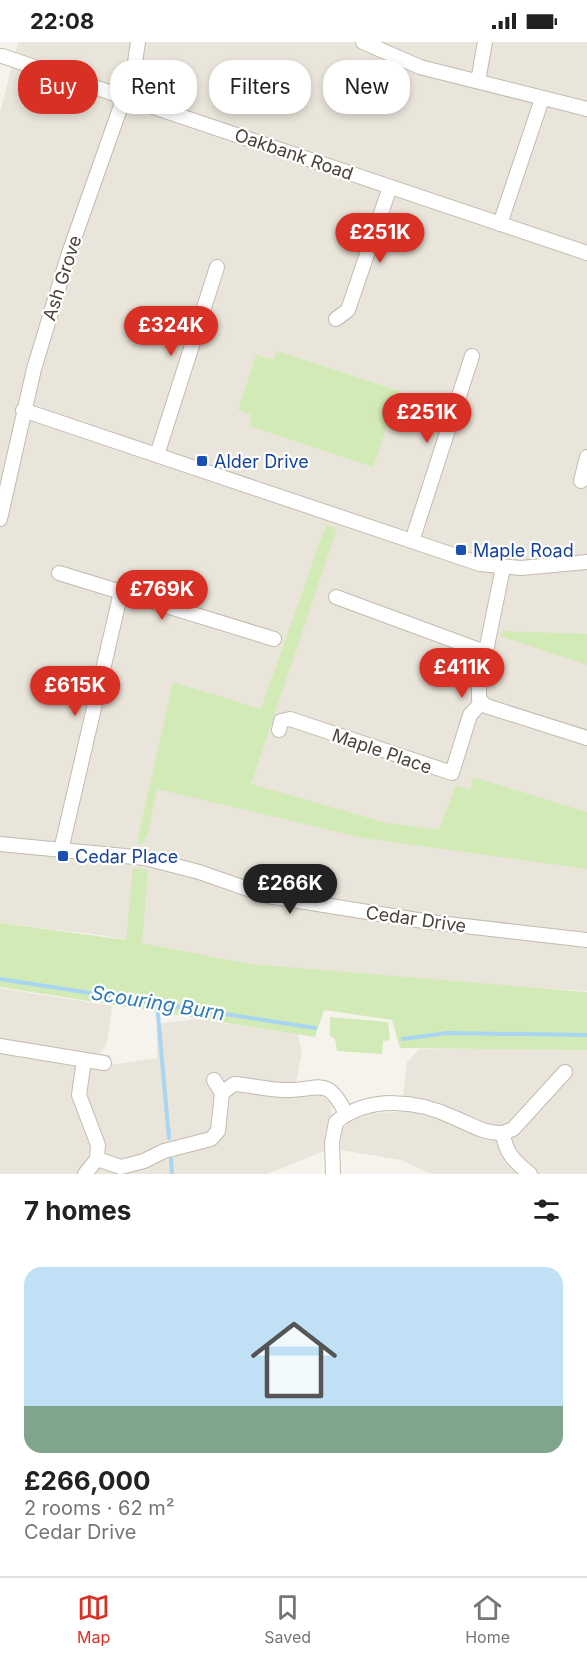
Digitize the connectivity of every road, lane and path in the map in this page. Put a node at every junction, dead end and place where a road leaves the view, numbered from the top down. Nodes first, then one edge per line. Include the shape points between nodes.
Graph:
1 (138, 42) edge
2 (365, 42) edge
3 (485, 42) edge
4 (2, 53) edge
5 (135, 60) edge
6 (478, 81) junction
7 (110, 92) edge
8 (542, 99) junction
9 (587, 109) edge
10 (117, 114) edge
11 (173, 114) edge
12 (390, 187) junction
13 (500, 224) junction
14 (587, 253) edge
15 (217, 267) dead end
16 (336, 319) dead end
17 (472, 356) dead end
18 (23, 410) junction
19 (157, 455) junction
20 (587, 457) edge
21 (581, 481) dead end
22 (0, 519) edge
23 (412, 541) junction
24 (587, 562) edge
25 (503, 568) junction
26 (59, 573) dead end
27 (121, 592) junction
28 (336, 597) dead end
29 (274, 639) dead end
30 (485, 652) junction
31 (481, 702) junction
32 (279, 730) dead end
33 (587, 738) edge
34 (0, 844) edge
35 (62, 850) junction
36 (587, 940) edge
37 (0, 1046) edge
38 (84, 1060) junction
39 (104, 1063) dead end
40 (565, 1072) dead end
41 (214, 1080) dead end
42 (222, 1093) junction
43 (346, 1114) junction
44 (503, 1133) junction
45 (97, 1159) junction
46 (85, 1174) edge
47 (333, 1174) edge
48 (530, 1174) edge

1 - 5 street, Ash Grove
2 - 6 street via 420,66
3 - 6 street
4 - 7 street, Oakbank Road
6 - 8 street
8 - 9 street
8 - 13 street
10 - 18 street, Ash Grove via 69,253
11 - 12 street, Oakbank Road
12 - 13 street, Oakbank Road
12 - 16 street via 348,310
13 - 14 street, Oakbank Road
15 - 19 street
17 - 23 street
18 - 19 street
18 - 22 street, Ash Grove
19 - 23 street
20 - 21 street
23 - 25 street
24 - 25 street
25 - 30 street
26 - 27 street
27 - 29 street
27 - 35 street
28 - 30 street
30 - 31 street via 478,691
31 - 32 street, Maple Place via 470,715 452,773 290,719 281,721
31 - 33 street
34 - 35 street, Cedar Drive
35 - 36 street, Cedar Drive via 146,858 268,896 430,922
37 - 38 street
38 - 39 street
38 - 45 street via 79,1095 98,1145
40 - 44 street via 513,1129
41 - 42 street
42 - 43 street via 234,1084 288,1090 316,1085 335,1095
42 - 45 street via 218,1131 211,1139 122,1167
43 - 44 street via 377,1104 406,1104 454,1117 482,1131
43 - 47 street via 336,1122
44 - 48 street via 508,1153
45 - 46 street

